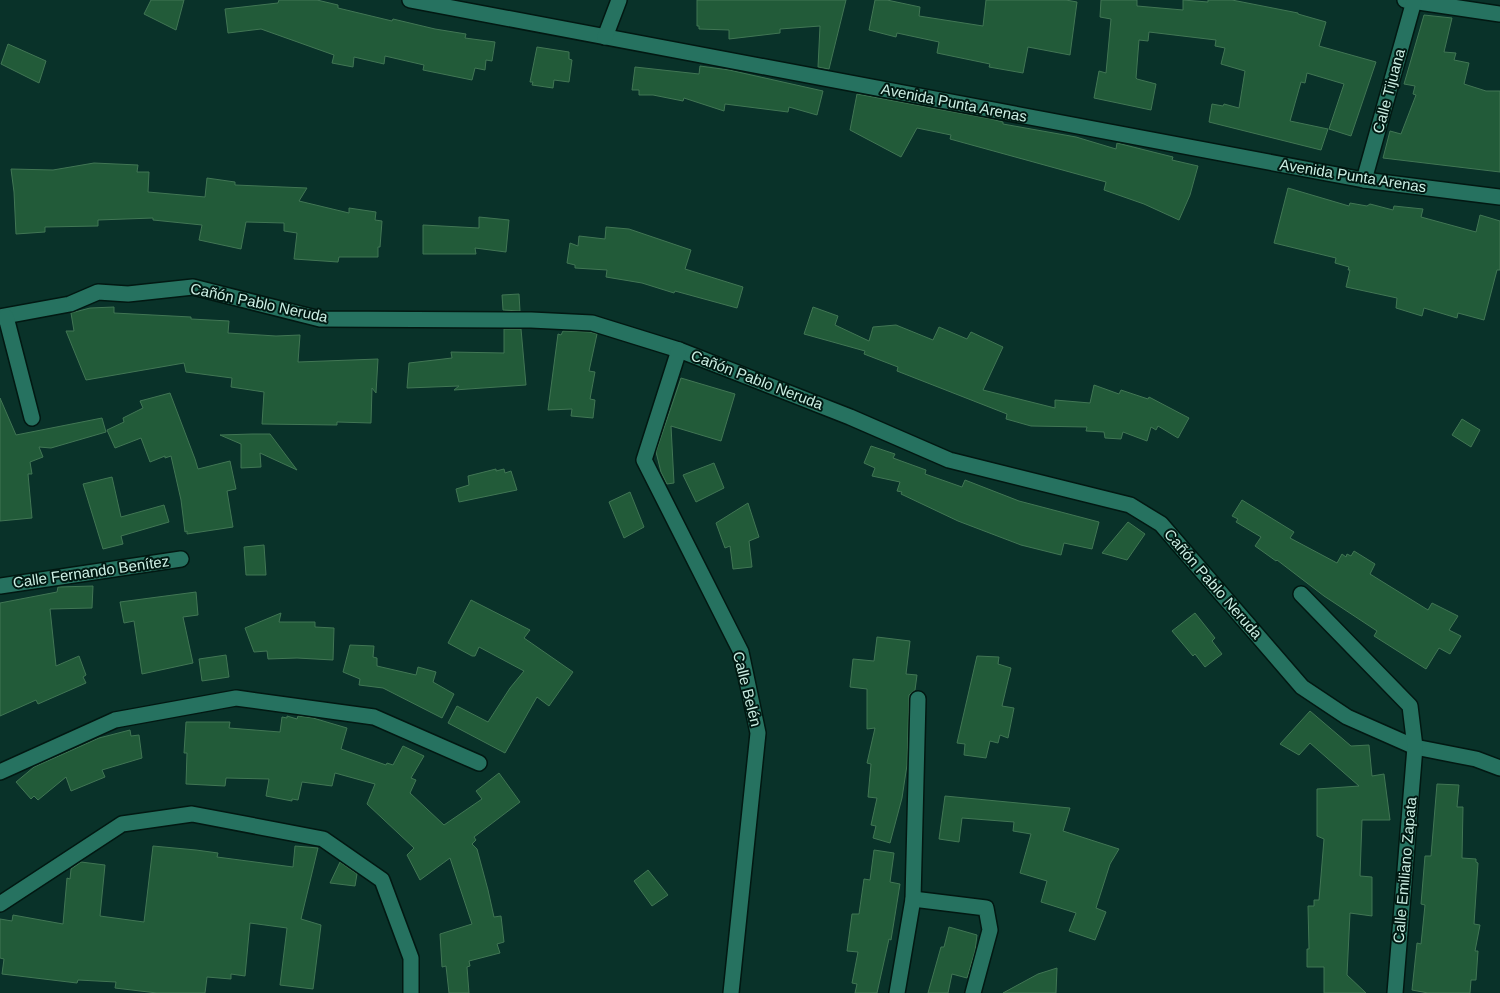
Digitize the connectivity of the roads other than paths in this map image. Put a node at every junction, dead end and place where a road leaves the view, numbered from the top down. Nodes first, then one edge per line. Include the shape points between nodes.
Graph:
1 (410, 0) edge
2 (619, 0) edge
3 (1409, 0) edge
4 (1500, 14) edge
5 (605, 37) junction
6 (1364, 180) junction
7 (1500, 197) edge
8 (3, 317) edge
9 (679, 350) junction
10 (32, 418) dead end
11 (181, 559) dead end
12 (0, 586) edge
13 (1301, 594) dead end
14 (918, 699) dead end
15 (1415, 747) junction
16 (479, 762) dead end
17 (1500, 768) edge
18 (0, 772) edge
19 (913, 899) junction
20 (0, 904) edge
21 (411, 993) edge
22 (731, 993) edge
23 (897, 993) edge
24 (973, 993) edge
25 (1395, 993) edge

1 - 5 street, Avenida Punta Arenas
2 - 5 street
3 - 4 street
3 - 6 street, Calle Tijuana
5 - 6 street, Avenida Punta Arenas
6 - 7 street, Avenida Punta Arenas
8 - 9 street, Cañón Pablo Neruda via 70,304 98,292 128,294 193,287 320,319 592,323
8 - 10 street
9 - 15 street, Cañón Pablo Neruda via 949,460 1130,505 1161,524 1302,687 1347,717
9 - 22 street, Calle Belén via 644,460 741,652 758,733
11 - 12 street, Calle Fernando Benítez
13 - 15 street, Calle Emiliano Zapata via 1410,706
14 - 19 street
15 - 17 street, Cañón Pablo Neruda
15 - 25 street, Calle Emiliano Zapata
16 - 18 street via 374,717 236,698 115,720
19 - 23 street
19 - 24 street via 986,908 990,930
20 - 21 street via 122,824 192,814 323,839 382,880 411,958

